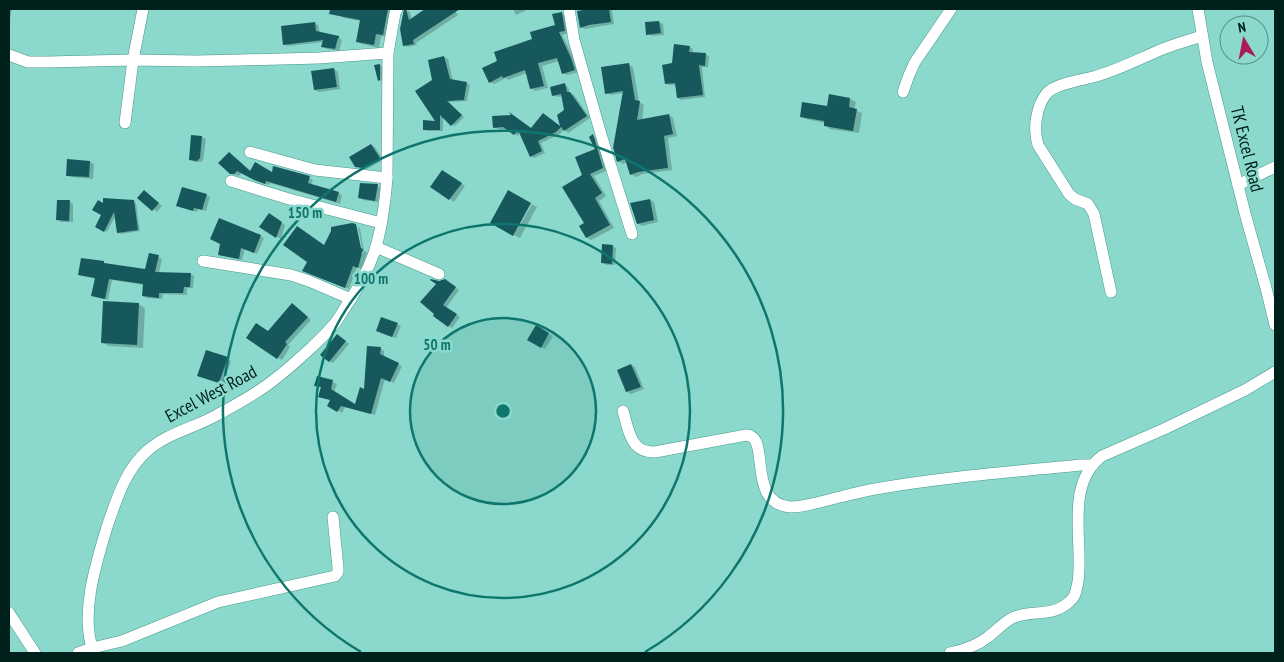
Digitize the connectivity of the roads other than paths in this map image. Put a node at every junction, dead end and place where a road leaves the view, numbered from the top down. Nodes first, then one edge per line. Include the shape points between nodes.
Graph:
1 (143, 9) edge
2 (397, 9) edge
3 (568, 9) edge
4 (951, 9) edge
5 (1198, 9) edge
6 (1202, 36) junction
7 (388, 53) junction
8 (9, 55) edge
9 (133, 60) junction
10 (903, 92) dead end
11 (125, 123) dead end
12 (250, 152) dead end
13 (1275, 167) edge
14 (387, 178) junction
15 (231, 181) dead end
16 (1238, 184) junction
17 (382, 223) junction
18 (632, 234) dead end
19 (376, 247) junction
20 (203, 261) dead end
21 (439, 274) dead end
22 (1271, 285) edge
23 (1111, 292) dead end
24 (351, 299) junction
25 (1275, 325) edge
26 (1275, 372) edge
27 (623, 411) dead end
28 (1092, 465) junction
29 (333, 517) dead end
30 (9, 613) edge
31 (87, 651) edge
32 (35, 653) edge
33 (950, 653) edge

1 - 9 street
2 - 7 street, Excel West Road
3 - 18 street via 602,138
4 - 10 street via 915,62
5 - 6 street, TK Excel Road
6 - 16 street, TK Excel Road
6 - 23 street via 1120,68 1055,87 1048,92 1038,112 1038,145 1069,194 1088,204 1094,214
7 - 9 street via 319,58
7 - 14 street, Excel West Road
8 - 9 street via 28,62
9 - 11 street
12 - 14 street via 316,170
13 - 16 street
14 - 17 street, Excel West Road
15 - 17 street
16 - 22 street, TK Excel Road
17 - 19 street, Excel West Road
19 - 21 street
19 - 24 street, Excel West Road
20 - 24 street via 291,275
22 - 25 street, TK Excel Road
24 - 31 street, Excel West Road via 336,322 274,380 218,414 161,440 138,460 114,507 96,564 90,593
26 - 28 street via 1172,426 1102,456
27 - 28 street via 636,446 645,451 655,452 748,435 753,437 770,499 789,507 923,482
28 - 33 street via 1081,489 1078,506 1079,575 1071,601 1052,612 1012,618 977,645
29 - 31 street via 338,568 335,576 218,602 129,639
30 - 32 street

